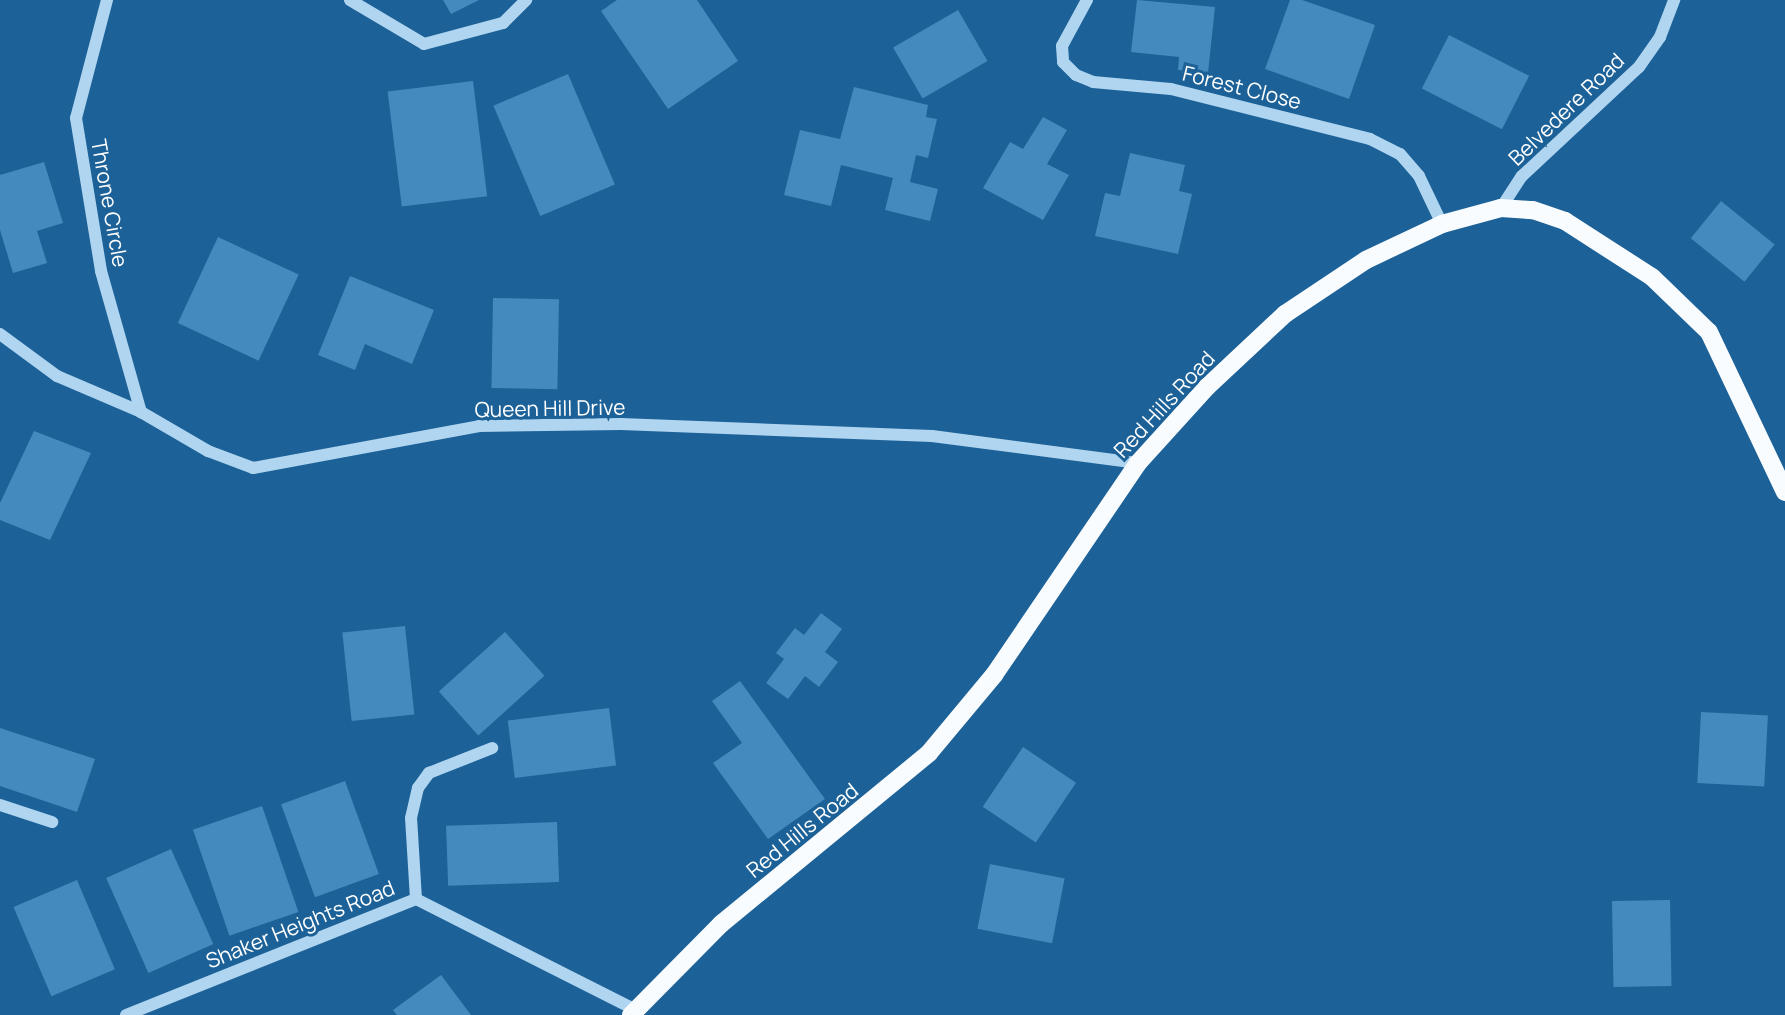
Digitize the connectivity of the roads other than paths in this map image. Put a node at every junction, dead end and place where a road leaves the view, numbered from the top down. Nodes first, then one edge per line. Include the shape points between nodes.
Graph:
1 (107, 0) edge
2 (350, 0) edge
3 (526, 0) edge
4 (1087, 0) edge
5 (1674, 0) edge
6 (1501, 208) junction
7 (1442, 224) junction
8 (0, 334) edge
9 (141, 412) junction
10 (1138, 463) junction
11 (1785, 492) edge
12 (492, 748) dead end
13 (0, 805) edge
14 (52, 822) dead end
15 (416, 899) junction
16 (633, 1012) edge
17 (126, 1015) edge

1 - 9 street, Throne Circle via 76,118 101,271
2 - 3 street via 424,44 503,23
4 - 7 street, Forest Close via 1062,46 1063,62 1076,75 1093,82 1171,89 1370,139 1399,153 1419,176
5 - 6 street, Belvedere Road via 1660,37 1639,67 1522,176
6 - 7 main road, Red Hills Road
6 - 11 main road, Red Hills Road via 1533,210 1564,221 1617,252 1681,302 1709,332
7 - 10 main road, Red Hills Road via 1366,260 1285,314 1207,387
8 - 9 street, Queen Hill Drive via 57,376
9 - 10 street, Queen Hill Drive via 208,451 253,468 479,426 621,424 932,436
10 - 16 main road, Red Hills Road via 994,675 929,753 721,924
12 - 15 street via 429,773 418,788 411,818
13 - 14 street
15 - 16 street, Shaker Heights Road
15 - 17 street, Shaker Heights Road

